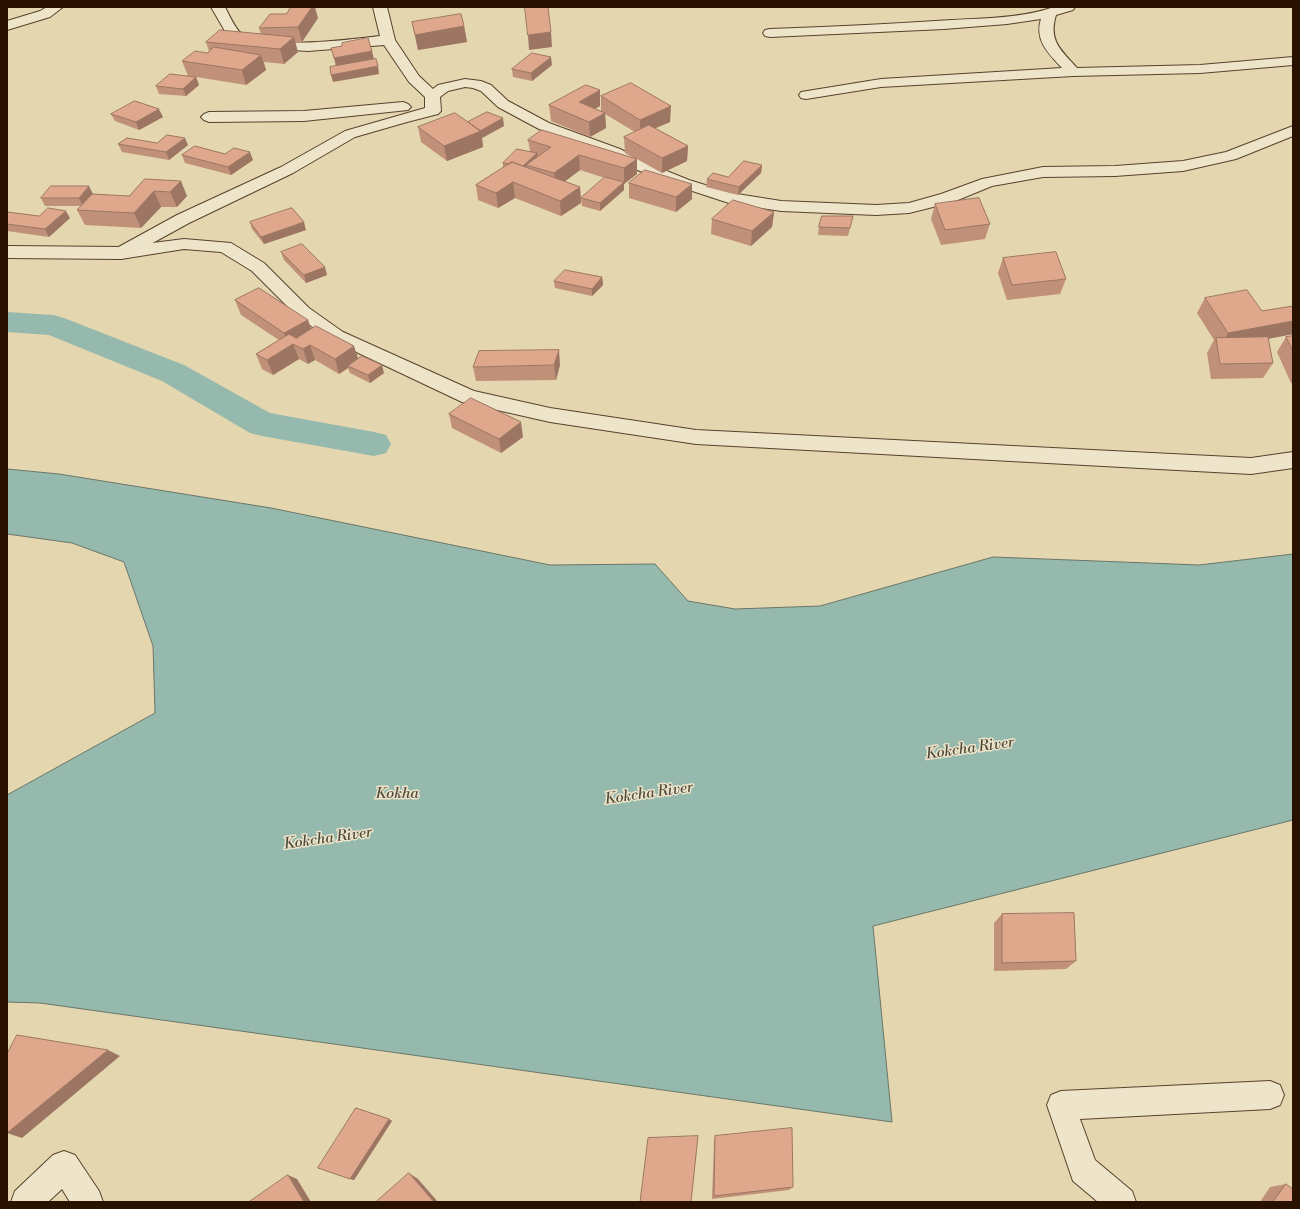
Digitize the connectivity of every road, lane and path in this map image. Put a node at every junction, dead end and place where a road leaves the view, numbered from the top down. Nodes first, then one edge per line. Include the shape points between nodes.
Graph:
1 (56, 7) edge
2 (218, 7) edge
3 (380, 7) edge
4 (1068, 7) edge
5 (1050, 13) junction
6 (7, 26) edge
7 (770, 33) dead end
8 (388, 40) junction
9 (1293, 61) edge
10 (1073, 72) junction
11 (806, 95) dead end
12 (432, 99) junction
13 (209, 117) dead end
14 (1293, 131) edge
15 (7, 252) edge
16 (121, 253) junction
17 (1293, 460) edge
18 (1270, 1095) dead end
19 (26, 1202) edge
20 (88, 1202) edge
21 (1121, 1202) edge

1 - 6 street via 45,14
2 - 8 street via 234,36 258,44 308,47
3 - 8 street
4 - 5 street
5 - 7 street via 977,23
5 - 10 street via 1046,25 1050,47
8 - 12 street via 414,79
9 - 10 street via 1200,69
10 - 11 street via 881,83
12 - 13 street via 385,110 304,116
12 - 14 street via 443,88 465,83 476,84 486,88 503,104 544,126 614,152 683,183 729,198 781,206 876,210 908,208 947,198 988,182 1043,172 1115,171 1183,166 1230,156
12 - 16 street via 433,111 350,134 287,170 183,219
15 - 16 street
16 - 17 street via 184,244 224,247 258,267 303,312 337,336 469,397 550,415 696,437 1251,466
18 - 21 street via 1061,1105 1084,1170
19 - 20 street via 64,1166

